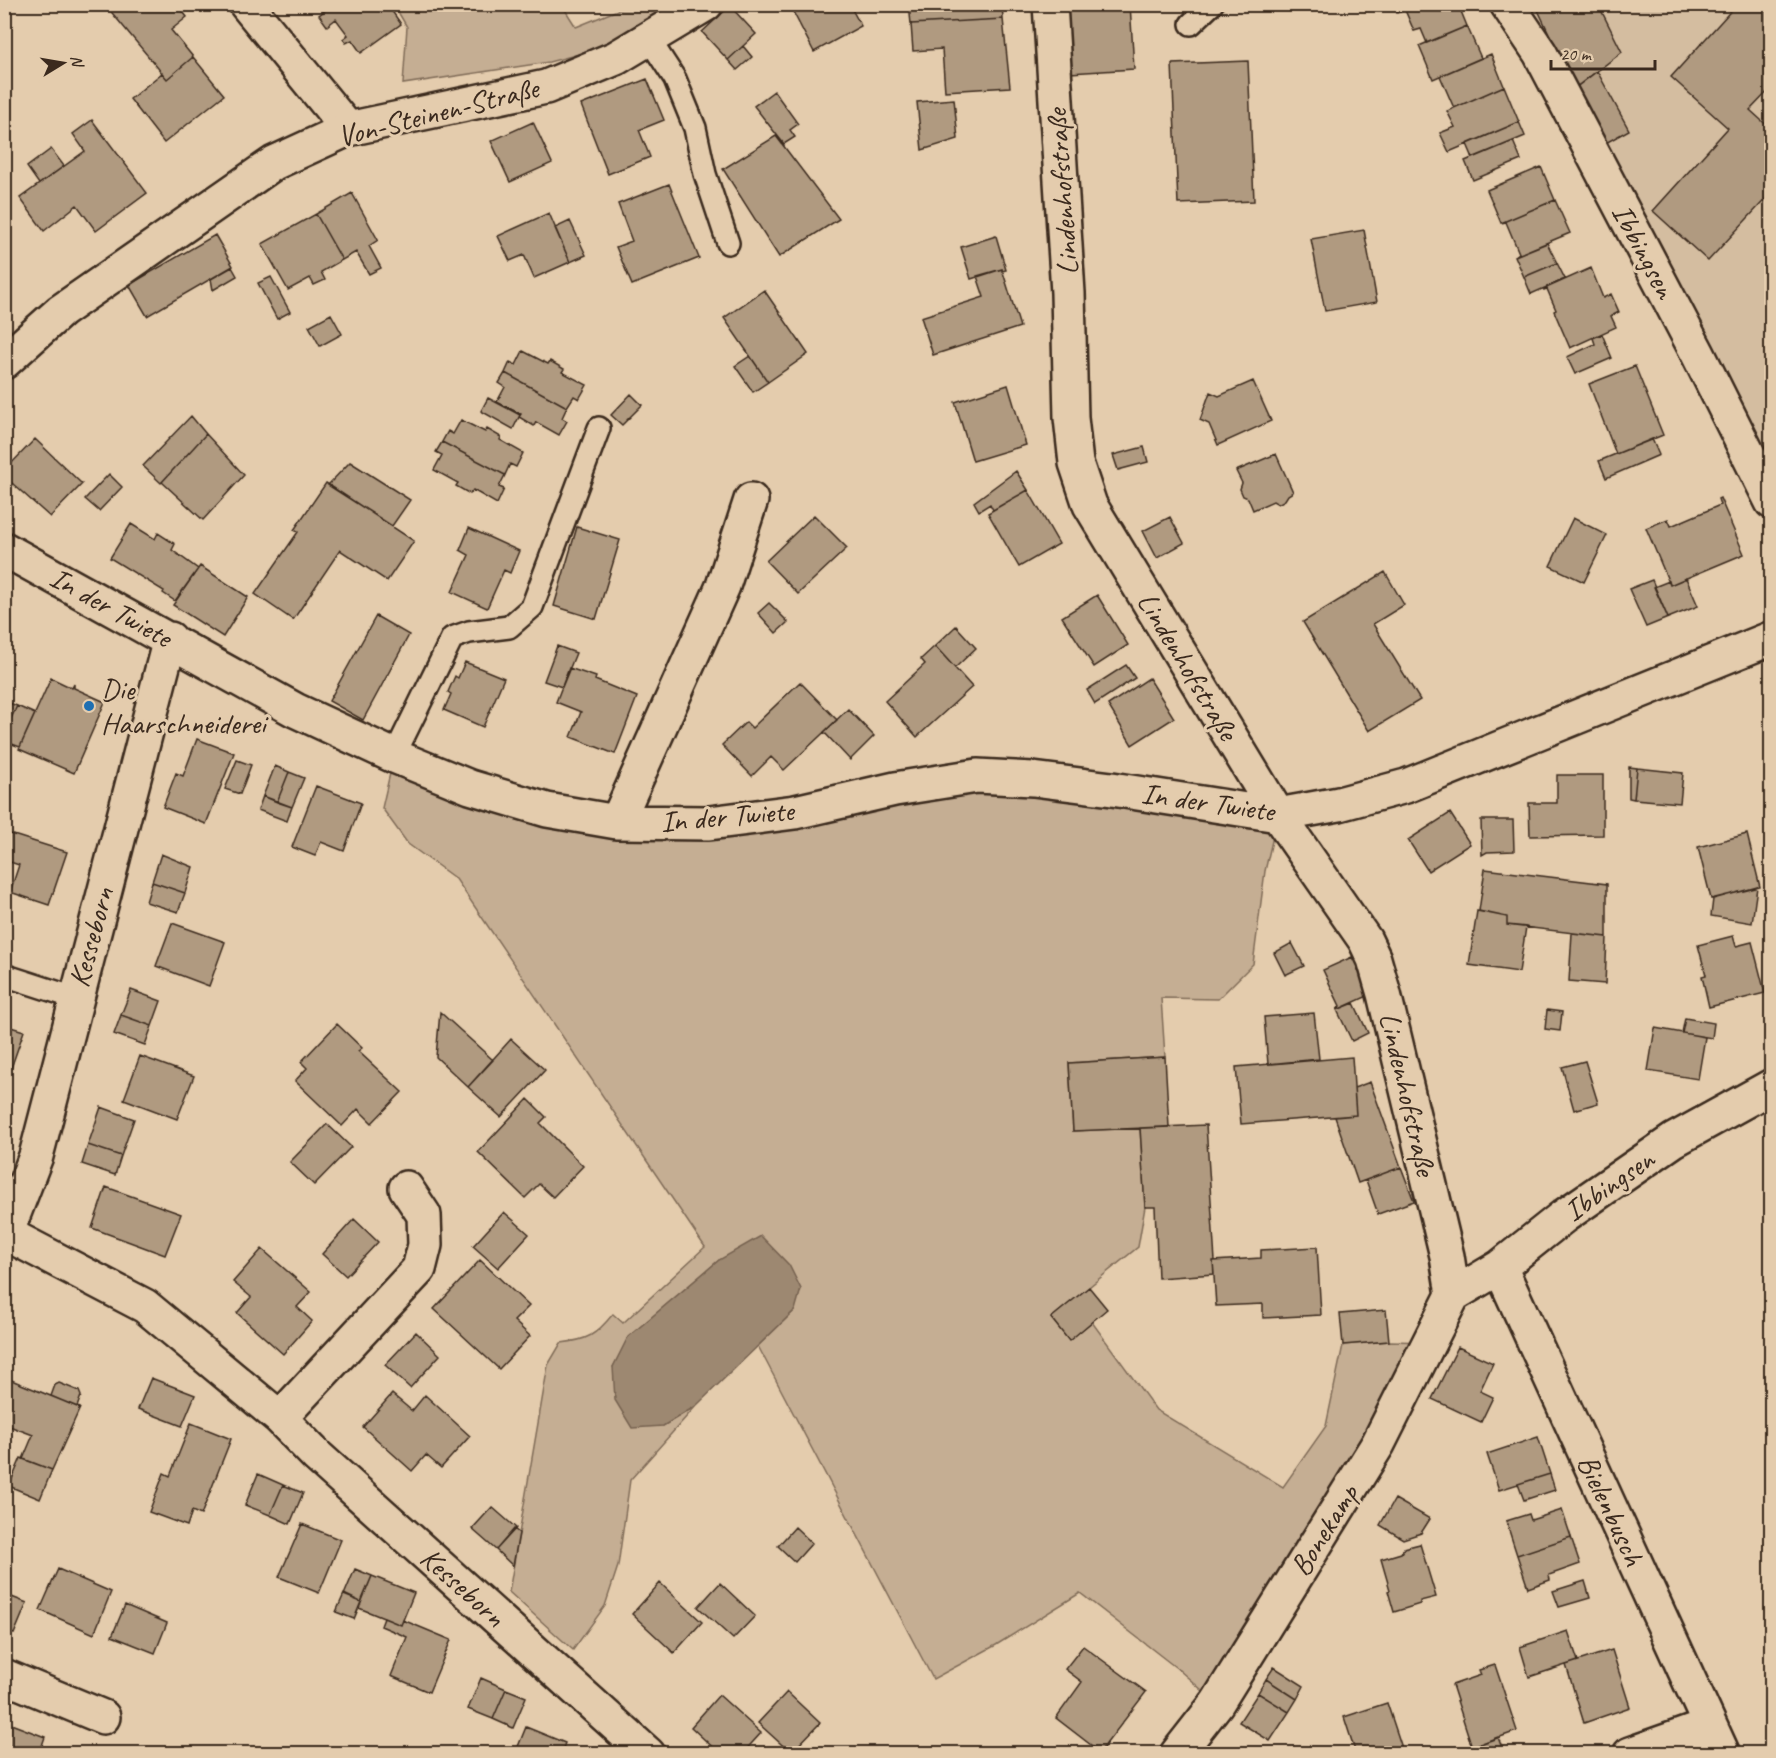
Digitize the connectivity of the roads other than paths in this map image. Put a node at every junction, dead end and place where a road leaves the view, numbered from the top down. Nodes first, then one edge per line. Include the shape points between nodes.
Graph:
1 (246, 4) edge
2 (705, 4) edge
3 (1050, 4) edge
4 (1212, 4) edge
5 (1507, 4) edge
6 (1191, 24) dead end
7 (649, 39) junction
8 (348, 129) junction
9 (728, 243) dead end
10 (4, 362) edge
11 (599, 428) dead end
12 (751, 500) dead end
13 (1772, 502) edge
14 (4, 549) edge
15 (1772, 638) edge
16 (170, 639) junction
17 (394, 756) junction
18 (1278, 815) junction
19 (617, 822) junction
20 (4, 975) edge
21 (75, 998) junction
22 (1772, 1086) edge
23 (406, 1188) dead end
24 (6, 1236) edge
25 (1500, 1267) junction
26 (1454, 1295) junction
27 (280, 1418) junction
28 (4, 1676) edge
29 (103, 1717) dead end
30 (1716, 1740) edge
31 (648, 1754) edge
32 (1176, 1754) edge
33 (1630, 1754) edge

1 - 8 street
2 - 7 street, Von-Steinen-Straße
3 - 18 street, Lindenhofstraße via 1068,293 1071,418 1077,463 1090,505
4 - 6 lane
5 - 13 street, Ibbingsen via 1540,52
7 - 8 street, Von-Steinen-Straße via 616,58 546,87
7 - 9 lane via 675,79 695,128 705,174
8 - 10 street, Von-Steinen-Straße via 274,163 61,311
11 - 17 lane via 532,607 509,627 452,638
12 - 19 street, In der Twiete via 723,586
14 - 16 street, In der Twiete
15 - 18 street, In der Twiete via 1406,786
16 - 17 street, In der Twiete via 296,710
16 - 21 street, Kesseborn
17 - 19 street, In der Twiete via 470,787 547,810
18 - 19 street, In der Twiete via 1101,787 977,776 895,789 795,812 709,822
18 - 26 street, Lindenhofstraße via 1365,940 1374,959
20 - 21 lane
21 - 24 street, Kesseborn via 36,1156
22 - 25 street, Ibbingsen via 1674,1140 1564,1216
23 - 27 street via 424,1215 426,1245 419,1269
24 - 27 street, Kesseborn via 146,1306
25 - 26 street, Ibbingsen
25 - 30 street, Bielenbusch
26 - 32 street, Bonekamp via 1378,1444 1217,1703
27 - 31 street, Kesseborn via 317,1456
28 - 29 street
30 - 33 street

